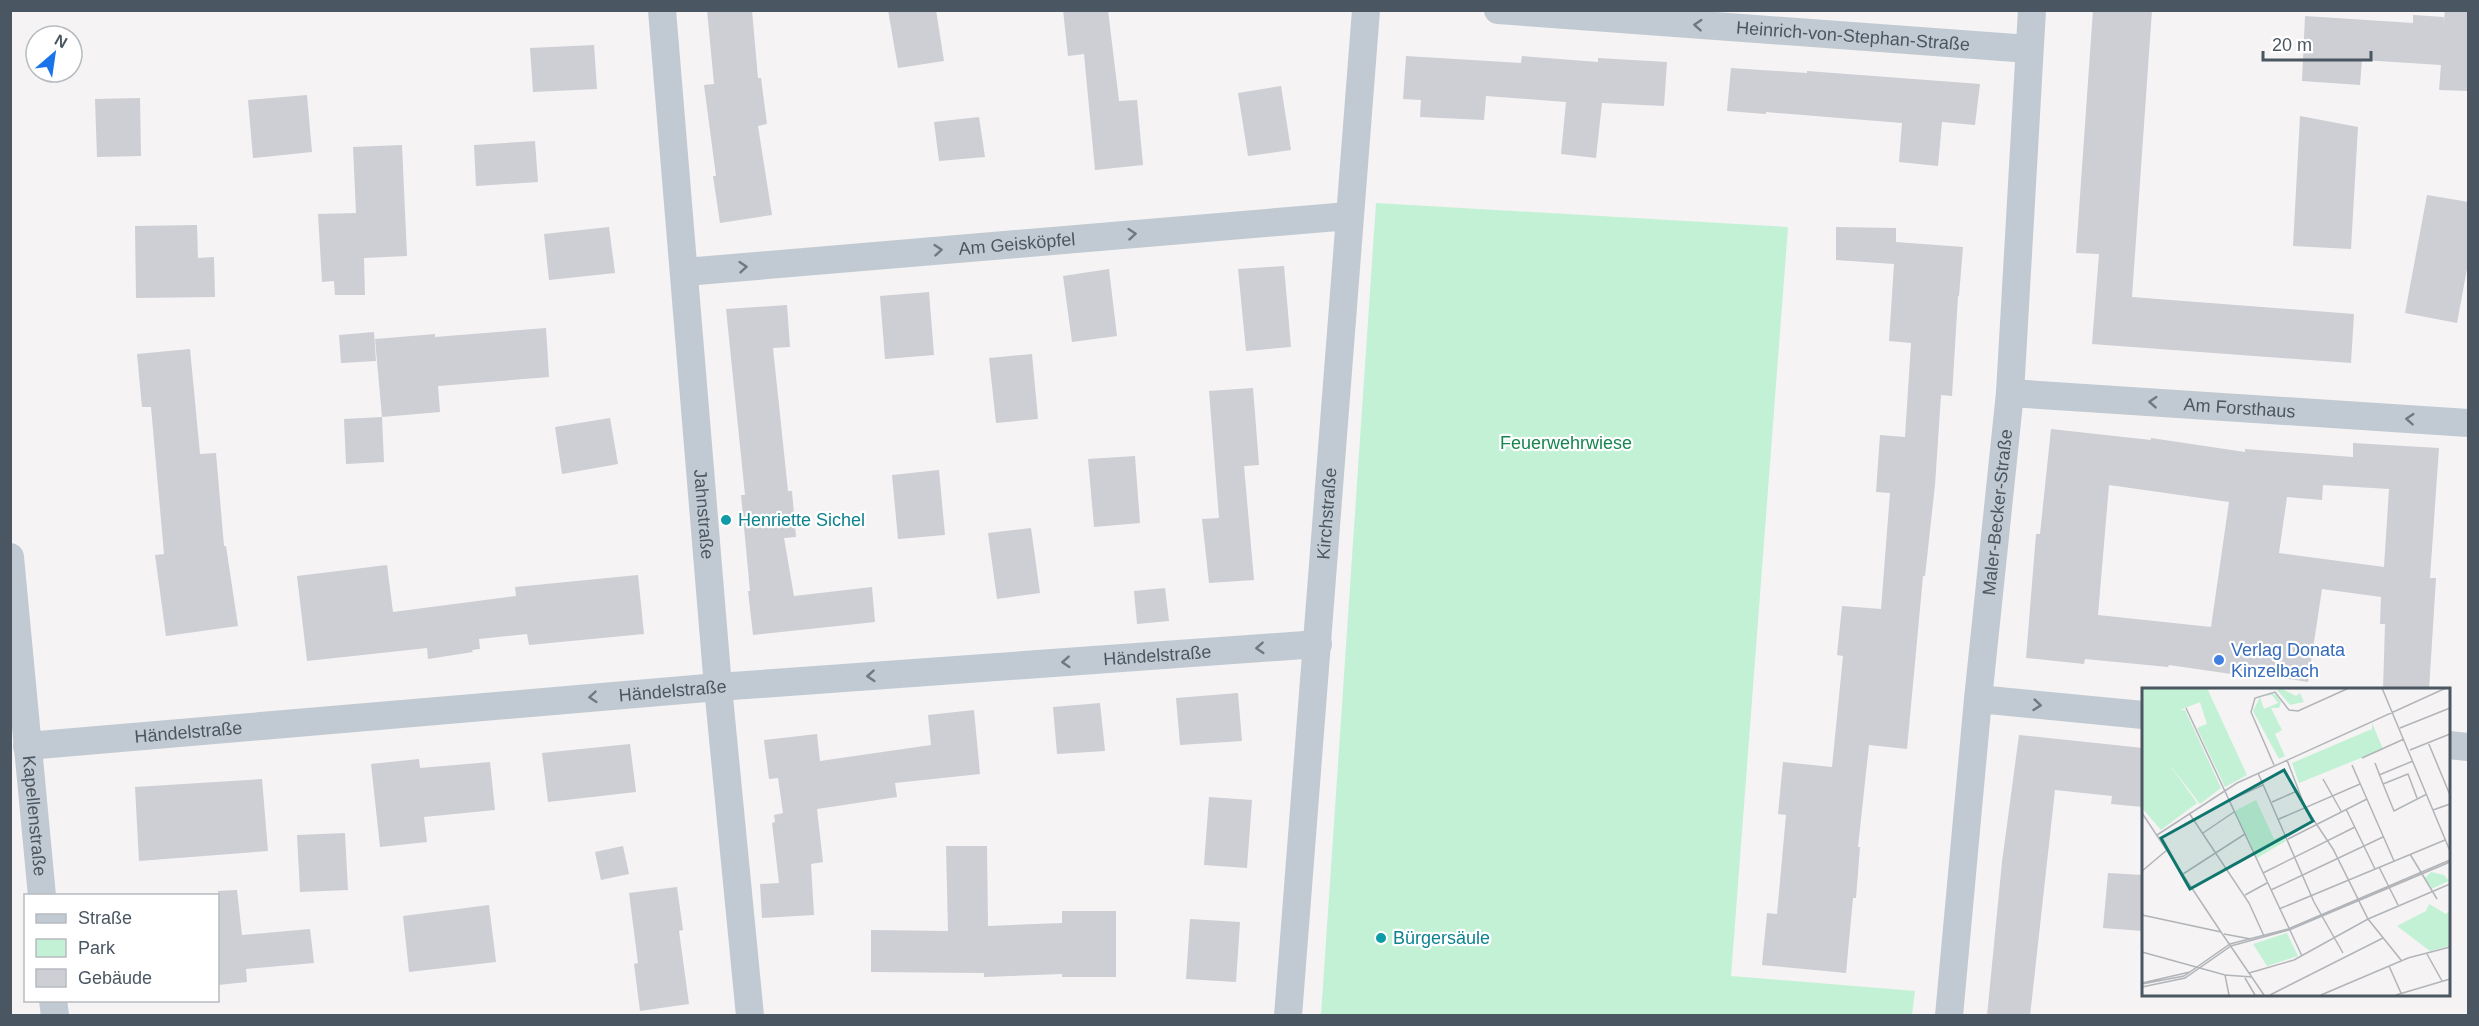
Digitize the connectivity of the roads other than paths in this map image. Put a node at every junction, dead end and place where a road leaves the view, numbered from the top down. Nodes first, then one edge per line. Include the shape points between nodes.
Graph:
1 (662, 10) edge
2 (1366, 10) edge
3 (1498, 10) edge
4 (2032, 10) edge
5 (2029, 49) junction
6 (1349, 216) junction
7 (685, 272) junction
8 (2010, 393) junction
9 (2469, 423) edge
10 (10, 557) edge
11 (1318, 644) junction
12 (718, 687) junction
13 (1978, 699) junction
14 (2142, 715) edge
15 (2449, 745) edge
16 (27, 746) junction
17 (2469, 747) edge
18 (42, 894) edge
19 (750, 1016) edge
20 (1288, 1016) edge
21 (1949, 1016) edge

1 - 7 street, Jahnstraße
2 - 6 street, Kirchstraße
5 -> 3 street, Heinrich-von-Stephan-Straße
4 - 5 street, Maler-Becker-Straße
5 - 8 street, Maler-Becker-Straße
7 -> 6 street, Am Geisköpfel
6 - 11 street, Kirchstraße
7 - 12 street, Jahnstraße
9 -> 8 street, Am Forsthaus
8 - 13 street, Maler-Becker-Straße
10 - 16 street, Kapellenstraße
11 -> 12 street, Händelstraße
11 - 20 street, Kirchstraße
12 -> 16 street, Händelstraße
12 - 19 street, Jahnstraße
13 -> 14 street
13 - 21 street, Maler-Becker-Straße
15 - 17 street
16 - 18 street, Kapellenstraße

